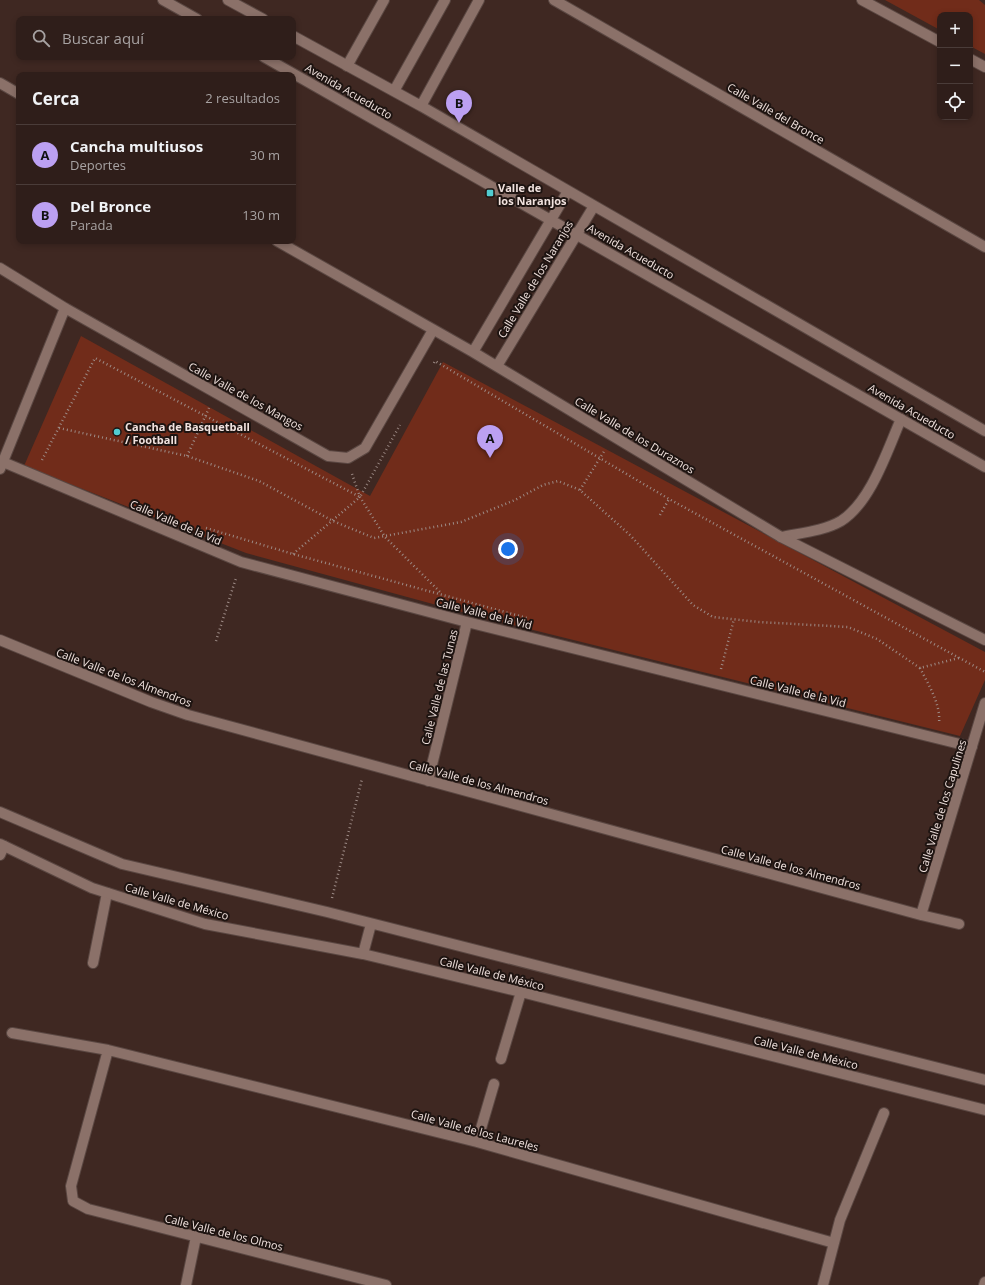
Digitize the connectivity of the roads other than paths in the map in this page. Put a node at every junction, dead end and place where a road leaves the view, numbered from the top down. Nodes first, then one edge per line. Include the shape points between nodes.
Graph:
1 (163, 0) edge
2 (228, 0) edge
3 (384, 0) edge
4 (445, 0) edge
5 (479, 0) edge
6 (554, 0) edge
7 (862, 0) edge
8 (192, 16) edge
9 (257, 16) edge
10 (296, 38) edge
11 (937, 40) edge
12 (269, 60) edge
13 (973, 61) edge
14 (347, 66) junction
15 (985, 67) edge
16 (291, 72) edge
17 (296, 75) edge
18 (0, 83) edge
19 (394, 91) junction
20 (16, 92) edge
21 (421, 106) junction
22 (568, 191) junction
23 (594, 206) junction
24 (552, 220) junction
25 (576, 233) junction
26 (282, 244) edge
27 (985, 247) edge
28 (0, 268) edge
29 (65, 308) junction
30 (433, 330) junction
31 (473, 352) junction
32 (497, 366) junction
33 (901, 419) junction
34 (985, 431) edge
35 (1, 466) edge
36 (985, 467) edge
37 (782, 537) junction
38 (467, 622) junction
39 (0, 640) edge
40 (985, 640) edge
41 (985, 703) edge
42 (972, 747) junction
43 (428, 781) junction
44 (0, 812) edge
45 (1, 848) edge
46 (107, 893) junction
47 (921, 915) junction
48 (371, 924) junction
49 (959, 924) dead end
50 (363, 954) junction
51 (92, 963) dead end
52 (522, 992) junction
53 (12, 1033) dead end
54 (108, 1050) junction
55 (500, 1059) dead end
56 (985, 1080) edge
57 (494, 1084) dead end
58 (985, 1110) edge
59 (884, 1113) dead end
60 (477, 1142) junction
61 (196, 1238) junction
62 (834, 1243) junction
63 (186, 1285) edge
64 (386, 1285) edge
65 (823, 1285) edge

1 - 8 street
2 - 9 street
3 - 14 street
4 - 19 street
5 - 21 street
6 - 27 street, Calle Valle del Bronce
7 - 11 street
10 - 14 street, Avenida Acueducto
12 - 16 street, Avenida Acueducto
13 - 15 street
14 - 19 street, Avenida Acueducto
17 - 24 street, Avenida Acueducto
18 - 20 street
19 - 21 street, Avenida Acueducto
21 - 22 street, Avenida Acueducto
22 - 23 street, Avenida Acueducto
22 - 24 street, Calle Valle de los Naranjos
23 - 25 street, Calle Valle de los Naranjos
23 - 34 street, Avenida Acueducto
24 - 25 street, Avenida Acueducto
24 - 31 street, Calle Valle de los Naranjos
25 - 32 street, Calle Valle de los Naranjos
25 - 33 street, Avenida Acueducto
26 - 30 street, Calle Valle de los Duraznos
28 - 29 street, Calle Valle de los Mangos
29 - 30 street, Calle Valle de los Mangos via 328,456 348,458 365,448
29 - 35 street
30 - 31 street, Calle Valle de los Duraznos
31 - 32 street, Calle Valle de los Duraznos
32 - 37 street, Calle Valle de los Duraznos
33 - 36 street, Avenida Acueducto
33 - 37 street via 875,478 859,506 840,521
35 - 38 street, Calle Valle de la Vid via 240,562
37 - 40 street, Calle Valle de los Duraznos
38 - 42 street, Calle Valle de la Vid
38 - 43 street, Calle Valle de las Tunas
39 - 43 street, Calle Valle de los Almendros via 188,715
41 - 42 street, Calle Valle de los Capulines
42 - 47 street, Calle Valle de los Capulines
43 - 47 street, Calle Valle de los Almendros
44 - 48 street, Calle Valle de México via 122,864
45 - 46 street, Calle Valle de México
46 - 50 street, Calle Valle de México via 205,924
46 - 51 street
47 - 49 street, Calle Valle de los Almendros
48 - 50 street
48 - 56 street, Calle Valle de México
50 - 52 street, Calle Valle de México
52 - 55 street
52 - 58 street, Calle Valle de México
53 - 54 street, Calle Valle de los Laureles
54 - 60 street, Calle Valle de los Laureles
54 - 61 street, Calle Valle de los Olmos via 71,1186 73,1201 88,1209
57 - 60 street
59 - 62 street via 840,1220
60 - 62 street, Calle Valle de los Laureles
61 - 63 street
61 - 64 street, Calle Valle de los Olmos
62 - 65 street

